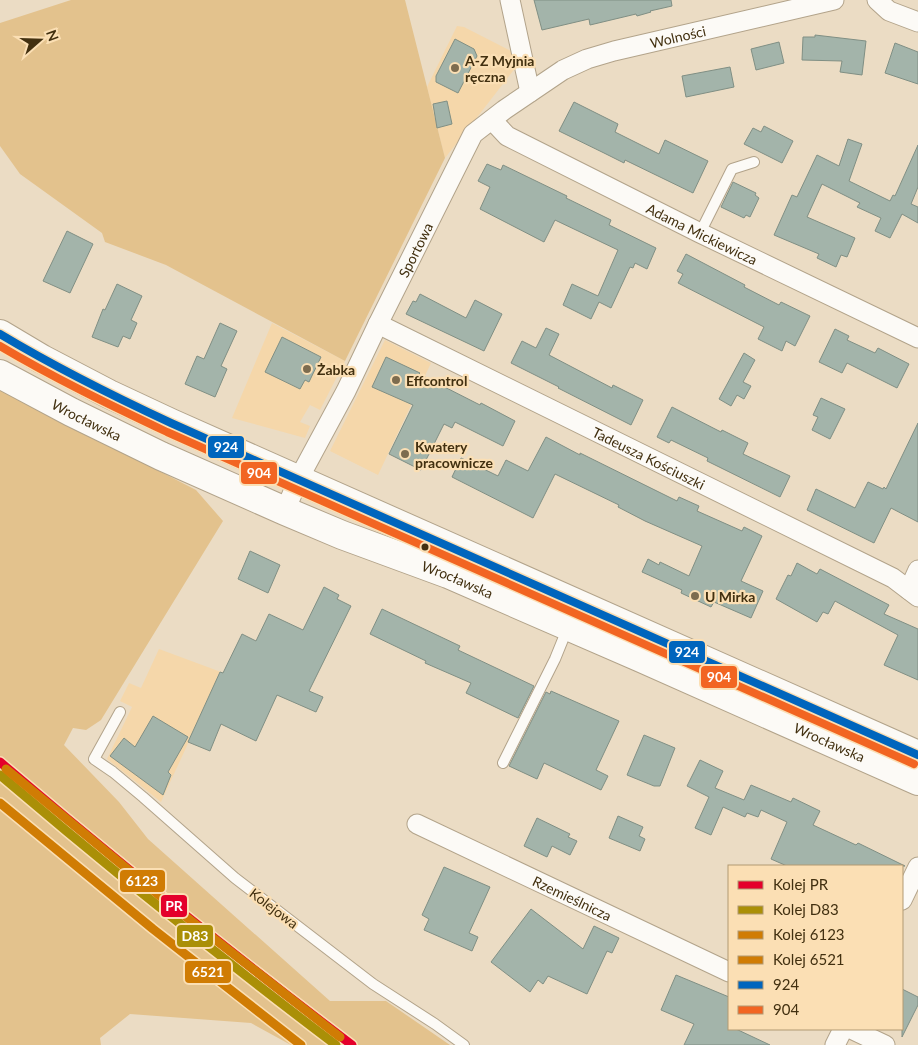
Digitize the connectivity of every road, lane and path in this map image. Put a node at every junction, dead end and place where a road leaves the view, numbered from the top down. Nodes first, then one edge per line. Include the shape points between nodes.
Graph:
1 (510, 0) edge
2 (834, 0) edge
3 (877, 0) edge
4 (918, 22) edge
5 (530, 92) junction
6 (492, 120) junction
7 (754, 162) dead end
8 (700, 233) junction
9 (378, 324) junction
10 (0, 334) edge
11 (918, 338) edge
12 (0, 374) edge
13 (298, 480) junction
14 (285, 511) junction
15 (918, 570) edge
16 (914, 594) edge
17 (568, 626) junction
18 (120, 712) dead end
19 (918, 755) edge
20 (503, 763) dead end
21 (918, 781) edge
22 (417, 824) dead end
23 (918, 866) edge
24 (903, 898) edge
25 (728, 972) edge
26 (842, 1030) edge
27 (853, 1030) edge
28 (464, 1045) edge
29 (835, 1045) edge
30 (885, 1045) edge

1 - 5 street
2 - 5 street, Wolności via 587,59 563,70
3 - 4 street via 889,12
5 - 6 street, Sportowa
6 - 8 street, Adama Mickiewicza via 507,136
6 - 9 street, Sportowa via 473,134
7 - 8 lane via 732,169
8 - 11 street, Adama Mickiewicza
9 - 13 street, Sportowa
9 - 16 street, Tadeusza Kościuszki via 893,578
10 - 13 main road, Wrocławska via 109,394
12 - 14 main road, Wrocławska via 161,456
13 - 14 street, Sportowa
13 - 19 main road, Wrocławska
14 - 17 main road, Wrocławska via 448,574
15 - 16 street
17 - 20 lane
17 - 21 main road, Wrocławska
18 - 28 lane, Kolejowa via 94,759 143,797 235,878 373,984
22 - 25 street, Rzemieślnicza
23 - 24 street
26 - 29 street
27 - 30 street

